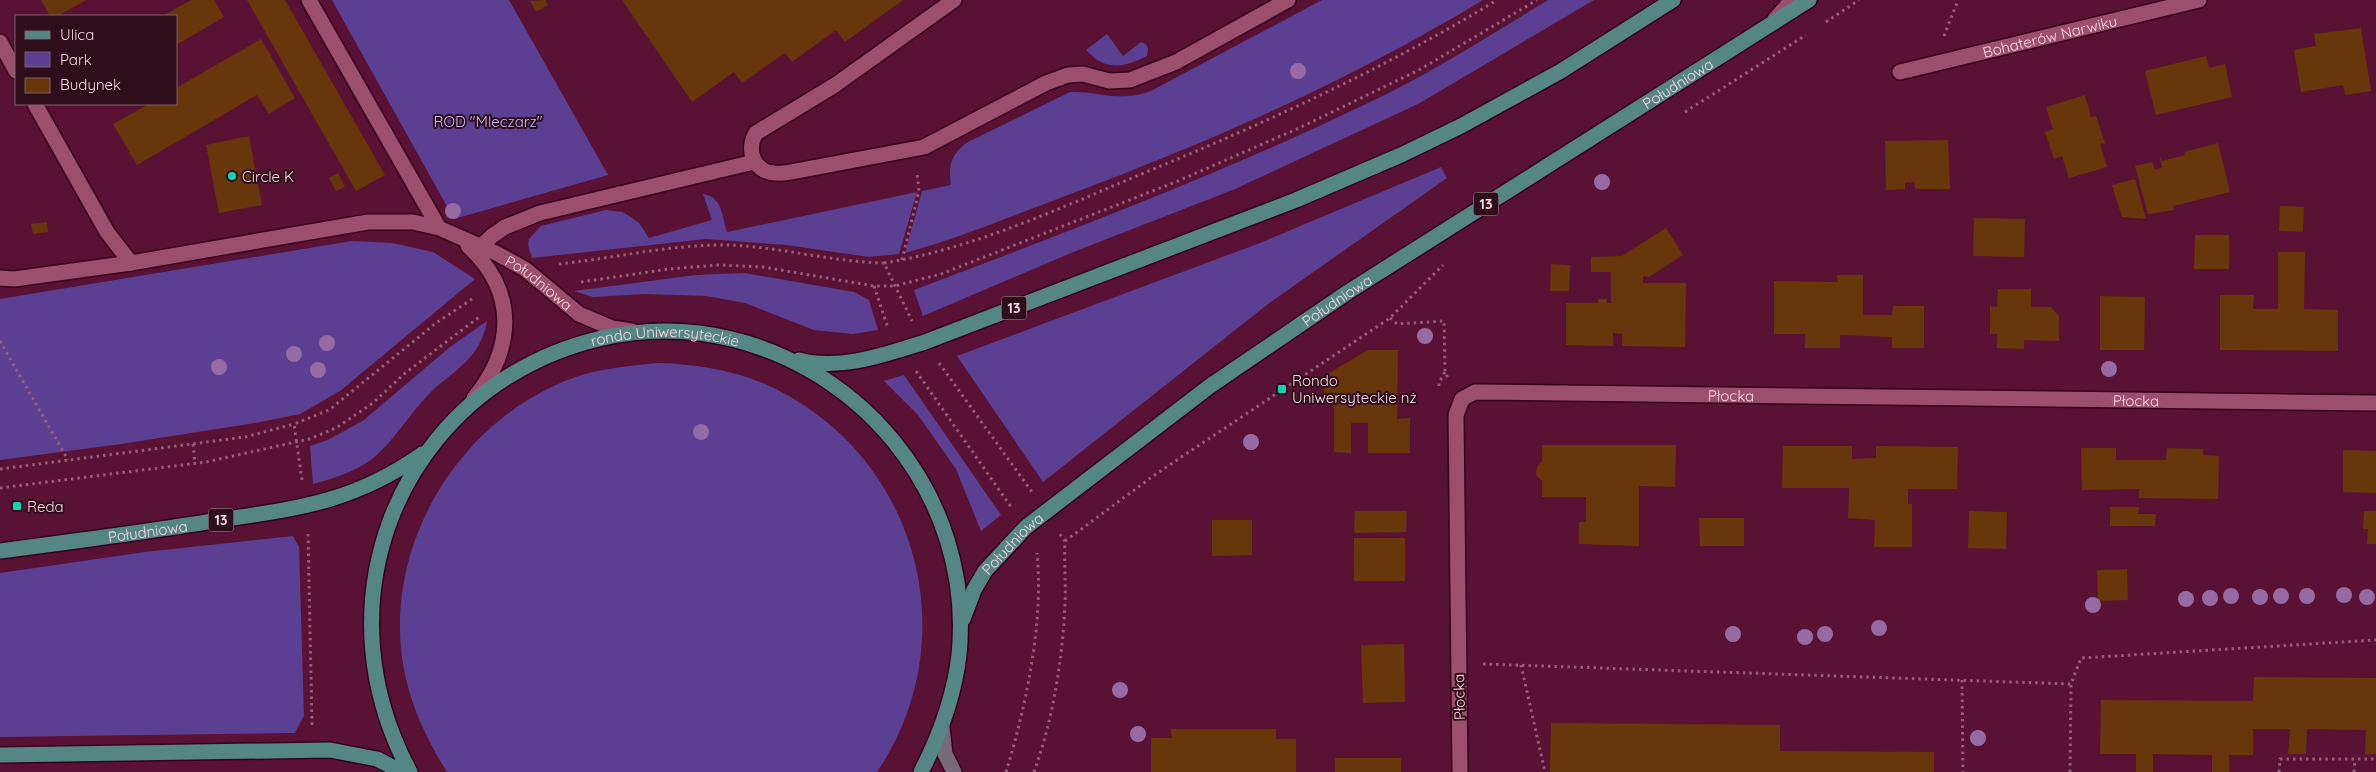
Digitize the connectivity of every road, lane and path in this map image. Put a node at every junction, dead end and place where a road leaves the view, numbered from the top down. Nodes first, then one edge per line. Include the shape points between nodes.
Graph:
1 (309, 0) edge
2 (954, 0) edge
3 (1288, 0) edge
4 (1497, 0) edge
5 (1537, 0) edge
6 (1662, 0) edge
7 (1673, 0) edge
8 (1792, 0) edge
9 (1809, 0) edge
10 (1859, 0) edge
11 (2199, 0) edge
12 (1820, 26) dead end
13 (1767, 27) junction
14 (1812, 32) dead end
15 (1621, 33) junction
16 (0, 42) edge
17 (15, 69) edge
18 (1900, 72) dead end
19 (36, 105) edge
20 (1682, 114) dead end
21 (914, 149) junction
22 (754, 162) junction
23 (439, 228) junction
24 (478, 249) junction
25 (902, 260) junction
26 (132, 263) junction
27 (884, 263) junction
28 (552, 264) dead end
29 (1444, 264) dead end
30 (7, 279) edge
31 (572, 282) dead end
32 (874, 286) junction
33 (895, 286) junction
34 (477, 296) dead end
35 (483, 315) dead end
36 (1390, 318) junction
37 (913, 324) dead end
38 (638, 332) junction
39 (890, 332) dead end
40 (0, 341) edge
41 (783, 356) junction
42 (934, 358) dead end
43 (913, 366) dead end
44 (1462, 399) junction
45 (2376, 403) edge
46 (462, 412) junction
47 (294, 424) junction
48 (193, 444) junction
49 (297, 444) junction
50 (429, 449) junction
51 (68, 460) junction
52 (196, 463) junction
53 (0, 469) edge
54 (303, 486) dead end
55 (0, 488) edge
56 (1036, 496) dead end
57 (1016, 513) dead end
58 (1054, 526) dead end
59 (308, 534) dead end
60 (1065, 541) junction
61 (1036, 544) dead end
62 (0, 551) edge
63 (960, 630) junction
64 (2376, 640) edge
65 (1478, 664) dead end
66 (1522, 665) junction
67 (1962, 680) junction
68 (2071, 684) junction
69 (942, 727) junction
70 (312, 733) dead end
71 (0, 755) edge
72 (2355, 759) junction
73 (2376, 759) edge
74 (402, 772) edge
75 (410, 772) edge
76 (921, 772) edge
77 (954, 772) edge
78 (1006, 772) edge
79 (1034, 772) edge
80 (1460, 772) edge
81 (1545, 772) edge
82 (1963, 772) edge
83 (2070, 772) edge
84 (2280, 772) edge
85 (2354, 772) edge

1 - 23 street
2 - 22 street via 835,85 756,133 750,150
3 - 21 street via 1176,62 1130,80 1109,81 1083,74 1068,75 1046,83 924,147
4 - 25 path via 1367,73 1202,149 958,246
5 - 33 path via 1419,70 1299,128 1178,181 950,270
6 - 15 street
7 - 15 main road, 13
8 - 13 street, Południowa
9 - 13 main road, Południowa / 13
10 - 12 path
11 - 18 street, Bohaterów Narwiku
13 - 63 main road, Południowa / 13 via 1348,292 1210,386 1026,527 1005,547 974,590
14 - 20 path
15 - 41 main road, 13 via 1561,71 1461,126 1356,176 1296,200 944,335 876,357 821,362
16 - 17 street
19 - 26 street via 107,232
21 - 22 street via 791,172 774,173 763,170
21 - 25 path via 920,191
22 - 24 street via 540,213 505,227
23 - 24 street, Południowa
23 - 26 street, Południowa via 413,222 368,222
24 - 38 street, Południowa via 525,269 579,314 594,322
24 - 46 street, Południowa via 500,289 505,330 491,373
25 - 27 path
26 - 30 street, Południowa
27 - 28 path via 729,245 676,248
27 - 33 path
29 - 36 path
31 - 32 path via 720,265 763,267
32 - 33 path
32 - 39 path
33 - 37 path
34 - 47 path via 436,324 329,410
35 - 49 path via 411,368 374,403 336,428
36 - 44 path via 1397,324 1444,321 1444,372
36 - 60 path via 1156,474
38 - 41 main road, rondo Uniwersyteckie / 13 via 712,335
38 - 46 main road, rondo Uniwersyteckie / 13 via 590,341 544,357 501,381
40 - 51 path
41 - 63 main road, rondo Uniwersyteckie via 826,379 865,410 883,427 913,466 936,510 949,549 956,581
42 - 56 path
43 - 57 path
44 - 45 street, Płocka via 1475,392
44 - 80 street, Płocka via 1456,415
46 - 50 main road, rondo Uniwersyteckie / 13
47 - 48 path via 245,437
47 - 49 path
48 - 51 path
48 - 52 path
49 - 52 path
49 - 54 path
50 - 62 main road, Południowa / 13 via 386,478 324,502 176,527
50 - 75 main road, rondo Uniwersyteckie via 403,491 384,536 371,608 373,658 382,707
51 - 53 path
52 - 55 path
58 - 60 path
59 - 70 path
60 - 79 path via 1065,604 1059,667 1049,722
61 - 78 path via 1039,582 1030,674
63 - 69 main road, rondo Uniwersyteckie / 13 via 955,679
64 - 68 path via 2081,658
65 - 66 path
66 - 67 path
66 - 81 path
67 - 68 path
67 - 82 path
68 - 83 path
69 - 76 main road, rondo Uniwersyteckie / 13
69 - 77 street via 945,754
71 - 74 main road via 330,750 377,759
72 - 73 path
72 - 84 path via 2280,759
72 - 85 path

